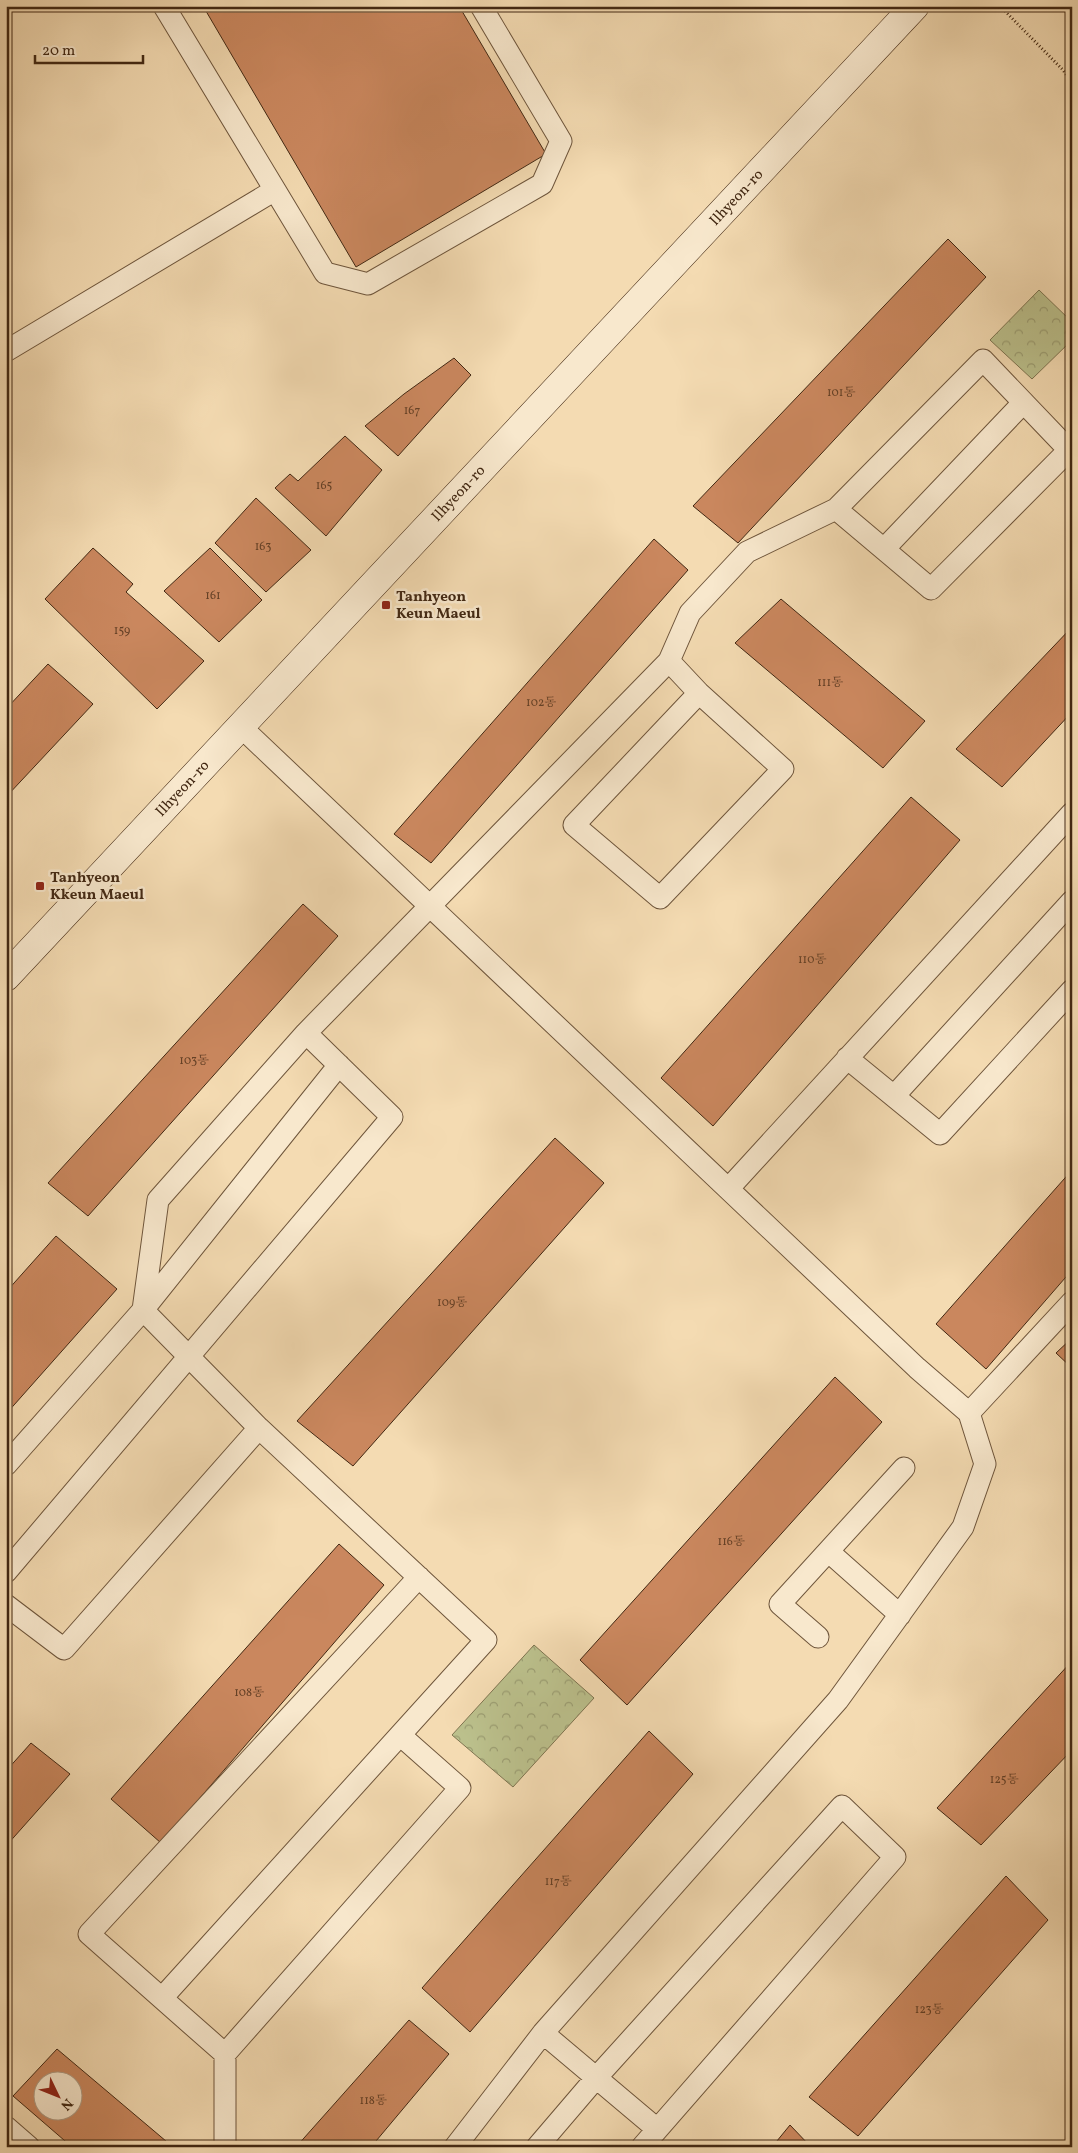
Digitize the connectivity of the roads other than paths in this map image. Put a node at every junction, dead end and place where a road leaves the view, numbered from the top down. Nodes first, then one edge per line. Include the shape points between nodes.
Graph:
1 (164, 6) edge
2 (481, 6) edge
3 (913, 8) edge
4 (275, 190) junction
5 (6, 351) edge
6 (1024, 403) junction
7 (836, 509) junction
8 (884, 549) junction
9 (669, 661) junction
10 (699, 693) junction
11 (240, 726) junction
12 (1072, 814) edge
13 (1072, 901) edge
14 (429, 905) junction
15 (6, 977) edge
16 (1072, 990) edge
17 (306, 1033) junction
18 (847, 1058) junction
19 (339, 1065) junction
20 (894, 1096) junction
21 (728, 1188) junction
22 (1072, 1302) edge
23 (143, 1310) junction
24 (189, 1357) junction
25 (969, 1413) junction
26 (259, 1428) junction
27 (6, 1465) edge
28 (904, 1468) dead end
29 (829, 1552) junction
30 (6, 1572) edge
31 (419, 1577) junction
32 (7, 1608) edge
33 (900, 1614) junction
34 (818, 1636) dead end
35 (400, 1735) junction
36 (162, 1998) junction
37 (543, 2033) junction
38 (225, 2054) junction
39 (596, 2078) junction
40 (6, 2127) edge
41 (657, 2129) junction
42 (29, 2147) edge
43 (225, 2147) edge
44 (455, 2147) edge
45 (537, 2147) edge
46 (642, 2147) edge

1 - 4 lane
2 - 4 lane via 561,141 542,184 368,284 325,273
3 - 11 main road, Ilhyeon-ro
4 - 5 lane
6 - 7 lane via 984,360
6 - 8 lane
6 - 8 lane via 1069,450 931,589
7 - 8 lane
7 - 9 lane via 747,552 690,613
9 - 10 lane
9 - 14 lane
10 - 10 lane via 783,770 660,898 574,825
11 - 14 lane
11 - 15 main road, Ilhyeon-ro
12 - 18 lane
13 - 20 lane
14 - 17 lane
14 - 21 lane
16 - 20 lane via 940,1134
17 - 19 lane
17 - 23 lane via 158,1200
18 - 20 lane
18 - 21 lane
19 - 23 lane
19 - 24 lane via 392,1117
21 - 25 lane via 917,1368
22 - 25 lane
23 - 24 lane
23 - 27 lane
24 - 26 lane
24 - 30 lane
25 - 33 lane via 985,1464 963,1527
26 - 31 lane
26 - 32 lane via 64,1649
28 - 29 lane
29 - 33 lane
29 - 34 lane via 780,1604
31 - 35 lane via 486,1640
31 - 36 lane via 90,1934
33 - 37 lane via 838,1700
35 - 36 lane
35 - 38 lane via 460,1788
36 - 38 lane
37 - 39 lane
37 - 44 lane
38 - 43 lane
39 - 41 lane
39 - 41 lane via 842,1806 895,1857
39 - 45 lane
40 - 42 lane
41 - 46 lane

